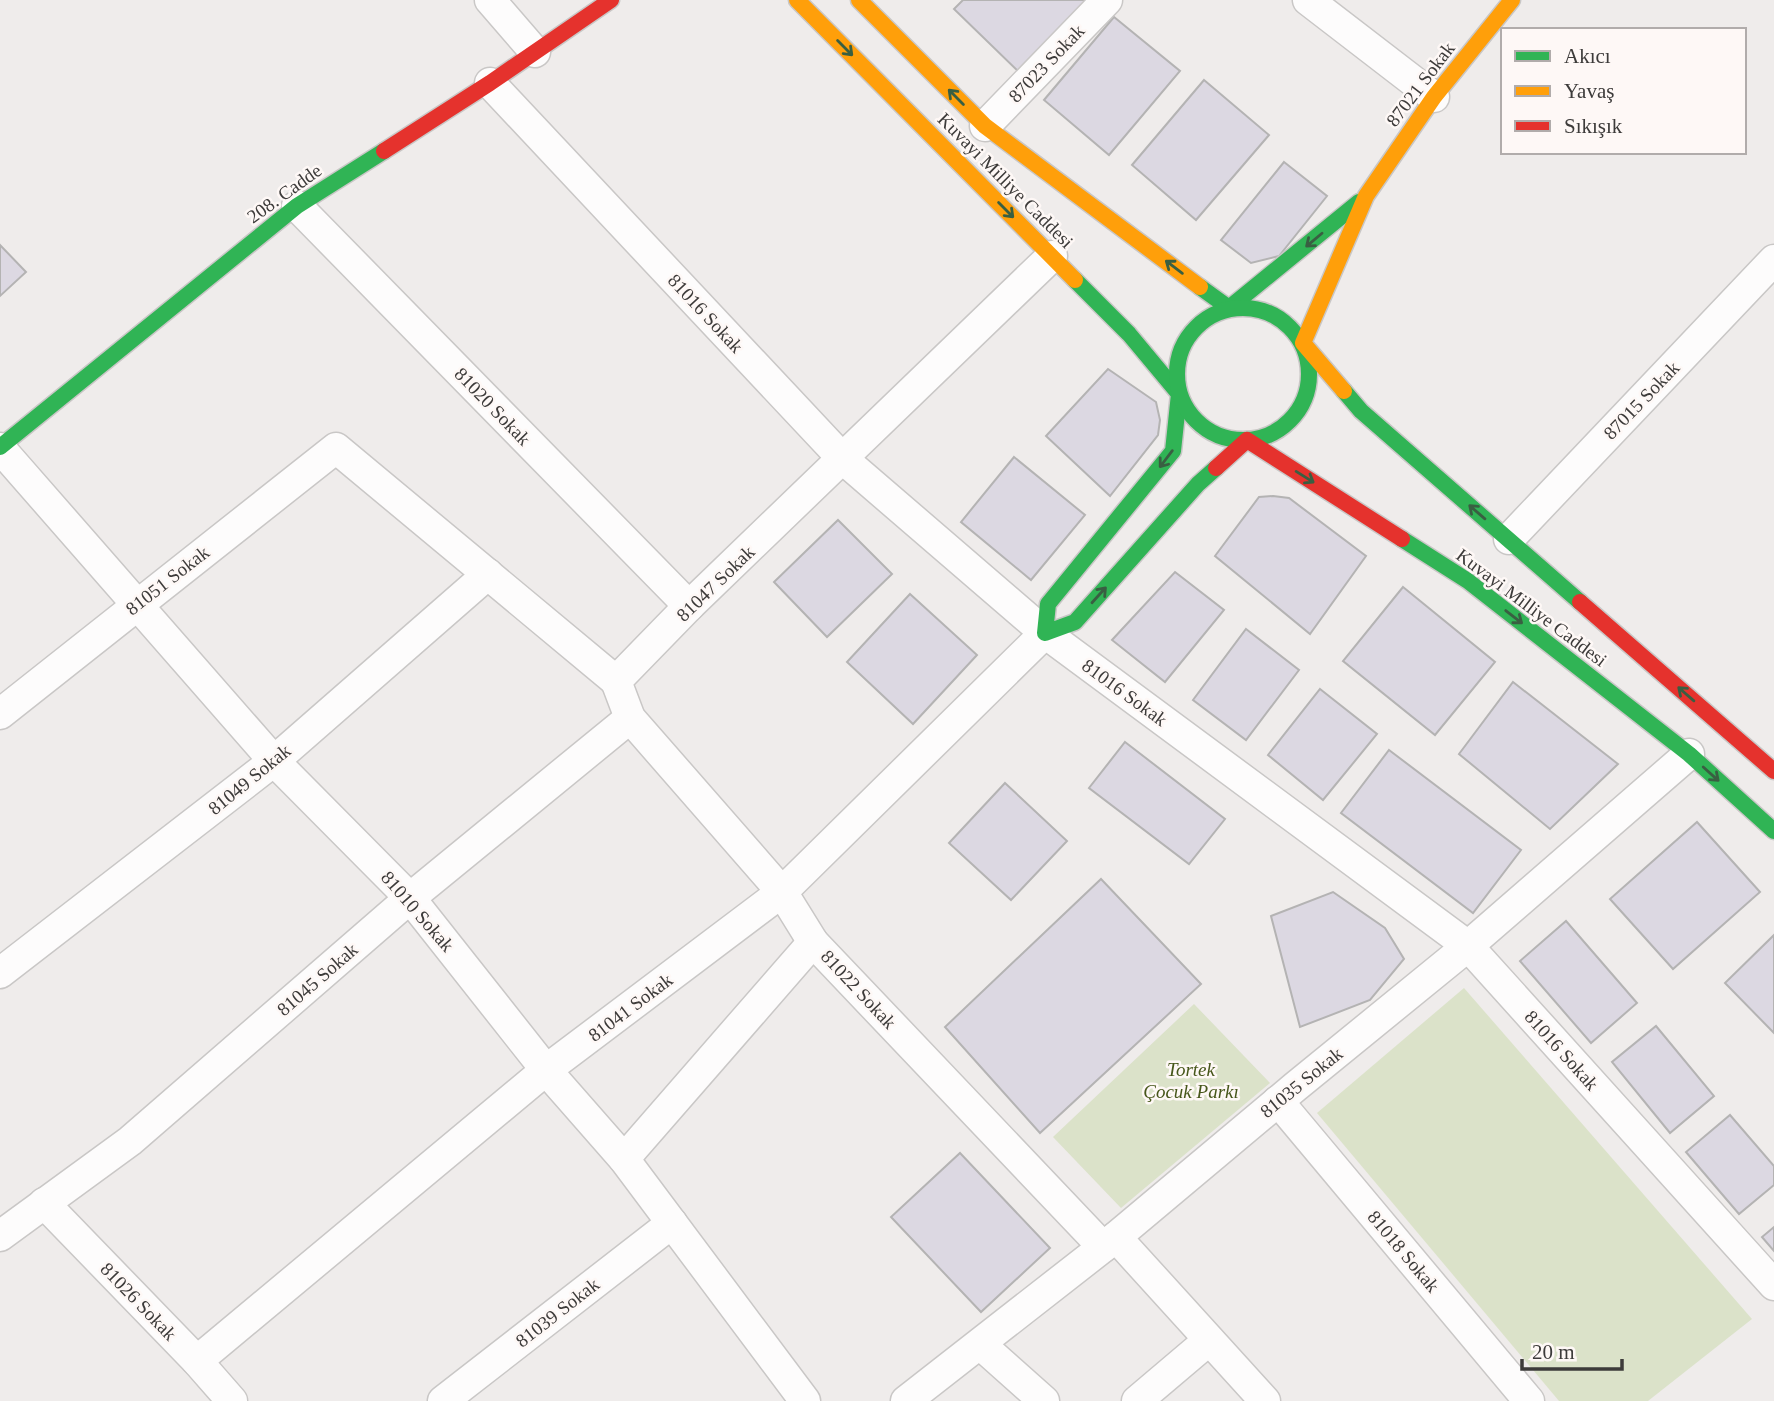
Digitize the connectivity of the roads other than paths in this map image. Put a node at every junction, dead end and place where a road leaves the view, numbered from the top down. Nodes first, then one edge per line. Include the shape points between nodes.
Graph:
1 (490, 0) edge
2 (611, 0) edge
3 (797, 0) edge
4 (859, 0) edge
5 (1107, 0) edge
6 (1308, 0) edge
7 (1512, 0) edge
8 (535, 51) junction
9 (490, 83) junction
10 (1434, 97) junction
11 (985, 126) junction
12 (1366, 196) junction
13 (297, 206) junction
14 (1052, 256) junction
15 (1774, 260) edge
16 (1228, 308) junction
17 (1303, 343) junction
18 (1179, 394) junction
19 (1247, 440) junction
20 (0, 448) edge
21 (843, 459) junction
22 (1508, 539) junction
23 (488, 575) junction
24 (138, 603) junction
25 (690, 606) junction
26 (1045, 633) junction
27 (616, 681) junction
28 (0, 714) edge
29 (630, 718) junction
30 (1689, 754) junction
31 (274, 761) junction
32 (1774, 771) edge
33 (1774, 831) edge
34 (782, 892) junction
35 (410, 898) junction
36 (813, 942) junction
37 (1468, 946) junction
38 (0, 973) edge
39 (546, 1070) junction
40 (1279, 1101) junction
41 (624, 1160) junction
42 (44, 1203) junction
43 (672, 1223) junction
44 (0, 1236) edge
45 (1110, 1242) junction
46 (1774, 1285) edge
47 (1209, 1340) junction
48 (980, 1344) junction
49 (197, 1361) junction
50 (232, 1401) edge
51 (443, 1401) edge
52 (805, 1401) edge
53 (906, 1401) edge
54 (1044, 1401) edge
55 (1137, 1401) edge
56 (1265, 1401) edge
57 (1529, 1401) edge

1 - 8 street
2 - 8 main road, 208. Cadde
3 -> 14 main road, Kuvayi Milliye Caddesi
11 -> 4 main road, Kuvayi Milliye Caddesi
5 - 11 street, 87023 Sokak
6 - 10 street
7 - 10 main road, 87021 Sokak
8 - 9 main road, 208. Cadde
9 - 13 main road, 208. Cadde
9 - 21 street, 81016 Sokak
10 - 12 main road, 87021 Sokak
16 -> 11 main road, Kuvayi Milliye Caddesi
12 -> 16 main road, 87021 Sokak
12 - 17 main road, 87021 Sokak
13 - 20 main road, 208. Cadde
13 - 25 street, 81020 Sokak
14 - 18 main road, Kuvayi Milliye Caddesi via 1129,334
14 - 21 street, 81047 Sokak
15 - 22 street, 87015 Sokak
16 - 17 main road via 1272,313
16 - 18 main road via 1191,331 1180,350
17 - 19 main road via 1310,364 1309,386 1301,407 1287,424 1269,435
22 -> 17 main road, Kuvayi Milliye Caddesi via 1361,411
18 - 19 main road via 1189,414 1205,429 1225,438
18 -> 26 main road via 1173,451 1048,604
26 -> 19 main road via 1075,622 1198,484
19 -> 30 main road, Kuvayi Milliye Caddesi via 1468,581
20 - 24 street, 81010 Sokak
21 - 25 street, 81047 Sokak
21 - 26 street, 81016 Sokak
32 -> 22 main road, Kuvayi Milliye Caddesi
23 - 24 street, 81051 Sokak via 336,448
23 - 27 street
23 - 31 street, 81049 Sokak
24 - 28 street, 81051 Sokak
24 - 31 street, 81010 Sokak
25 - 27 street, 81047 Sokak
26 - 34 street, 81041 Sokak
26 - 37 street, 81016 Sokak
27 - 29 street
29 - 34 street, 81022 Sokak
29 - 35 street, 81045 Sokak
30 -> 33 main road, Kuvayi Milliye Caddesi
30 - 37 street, 81035 Sokak
31 - 35 street, 81010 Sokak
31 - 38 street, 81049 Sokak
34 - 36 street, 81022 Sokak
34 - 39 street, 81041 Sokak
35 - 39 street, 81010 Sokak
35 - 42 street, 81045 Sokak via 130,1141
36 - 41 street
36 - 45 street, 81022 Sokak
37 - 40 street, 81035 Sokak
37 - 46 street, 81016 Sokak
39 - 41 street, 81010 Sokak
39 - 49 street, 81041 Sokak
40 - 45 street, 81035 Sokak
40 - 57 street, 81018 Sokak
41 - 43 street, 81010 Sokak
42 - 44 street, 81045 Sokak
42 - 49 street, 81026 Sokak
43 - 51 street, 81039 Sokak
43 - 52 street, 81010 Sokak
45 - 47 street, 81022 Sokak
45 - 48 street, 81035 Sokak
47 - 55 street
47 - 56 street, 81022 Sokak
48 - 53 street, 81035 Sokak
48 - 54 street
49 - 50 street, 81026 Sokak

